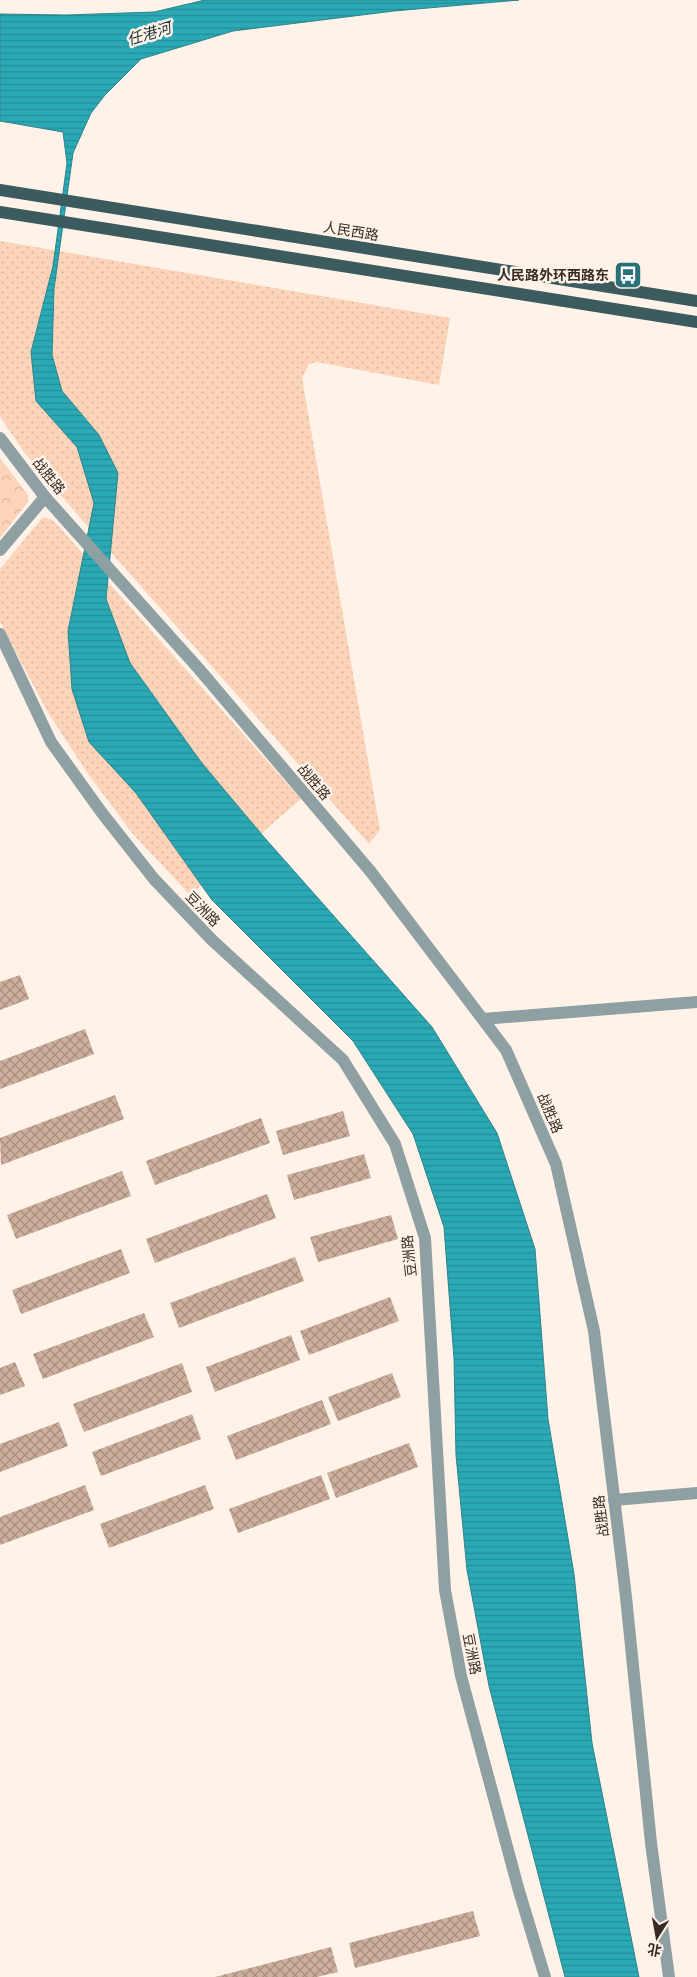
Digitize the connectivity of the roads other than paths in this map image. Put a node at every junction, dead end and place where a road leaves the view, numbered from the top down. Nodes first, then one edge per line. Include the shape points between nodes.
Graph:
1 (0, 190) edge
2 (0, 212) edge
3 (697, 302) edge
4 (697, 322) edge
5 (0, 438) edge
6 (45, 497) junction
7 (0, 550) edge
8 (0, 634) edge
9 (697, 1002) edge
10 (483, 1019) junction
11 (697, 1492) edge
12 (614, 1500) junction
13 (545, 1977) edge
14 (669, 1977) edge

1 - 3 main road, 人民西路
2 - 4 main road
5 - 6 street, 战胜路
6 - 7 street
6 - 10 street, 战胜路 via 200,669 371,872
8 - 13 street, 豆洲路 via 51,742 102,813 154,880 342,1060 395,1144 425,1238 444,1590 461,1676
9 - 10 street
10 - 12 street, 战胜路 via 506,1050 556,1164 594,1330
11 - 12 street
12 - 14 street, 战胜路 via 651,1843

